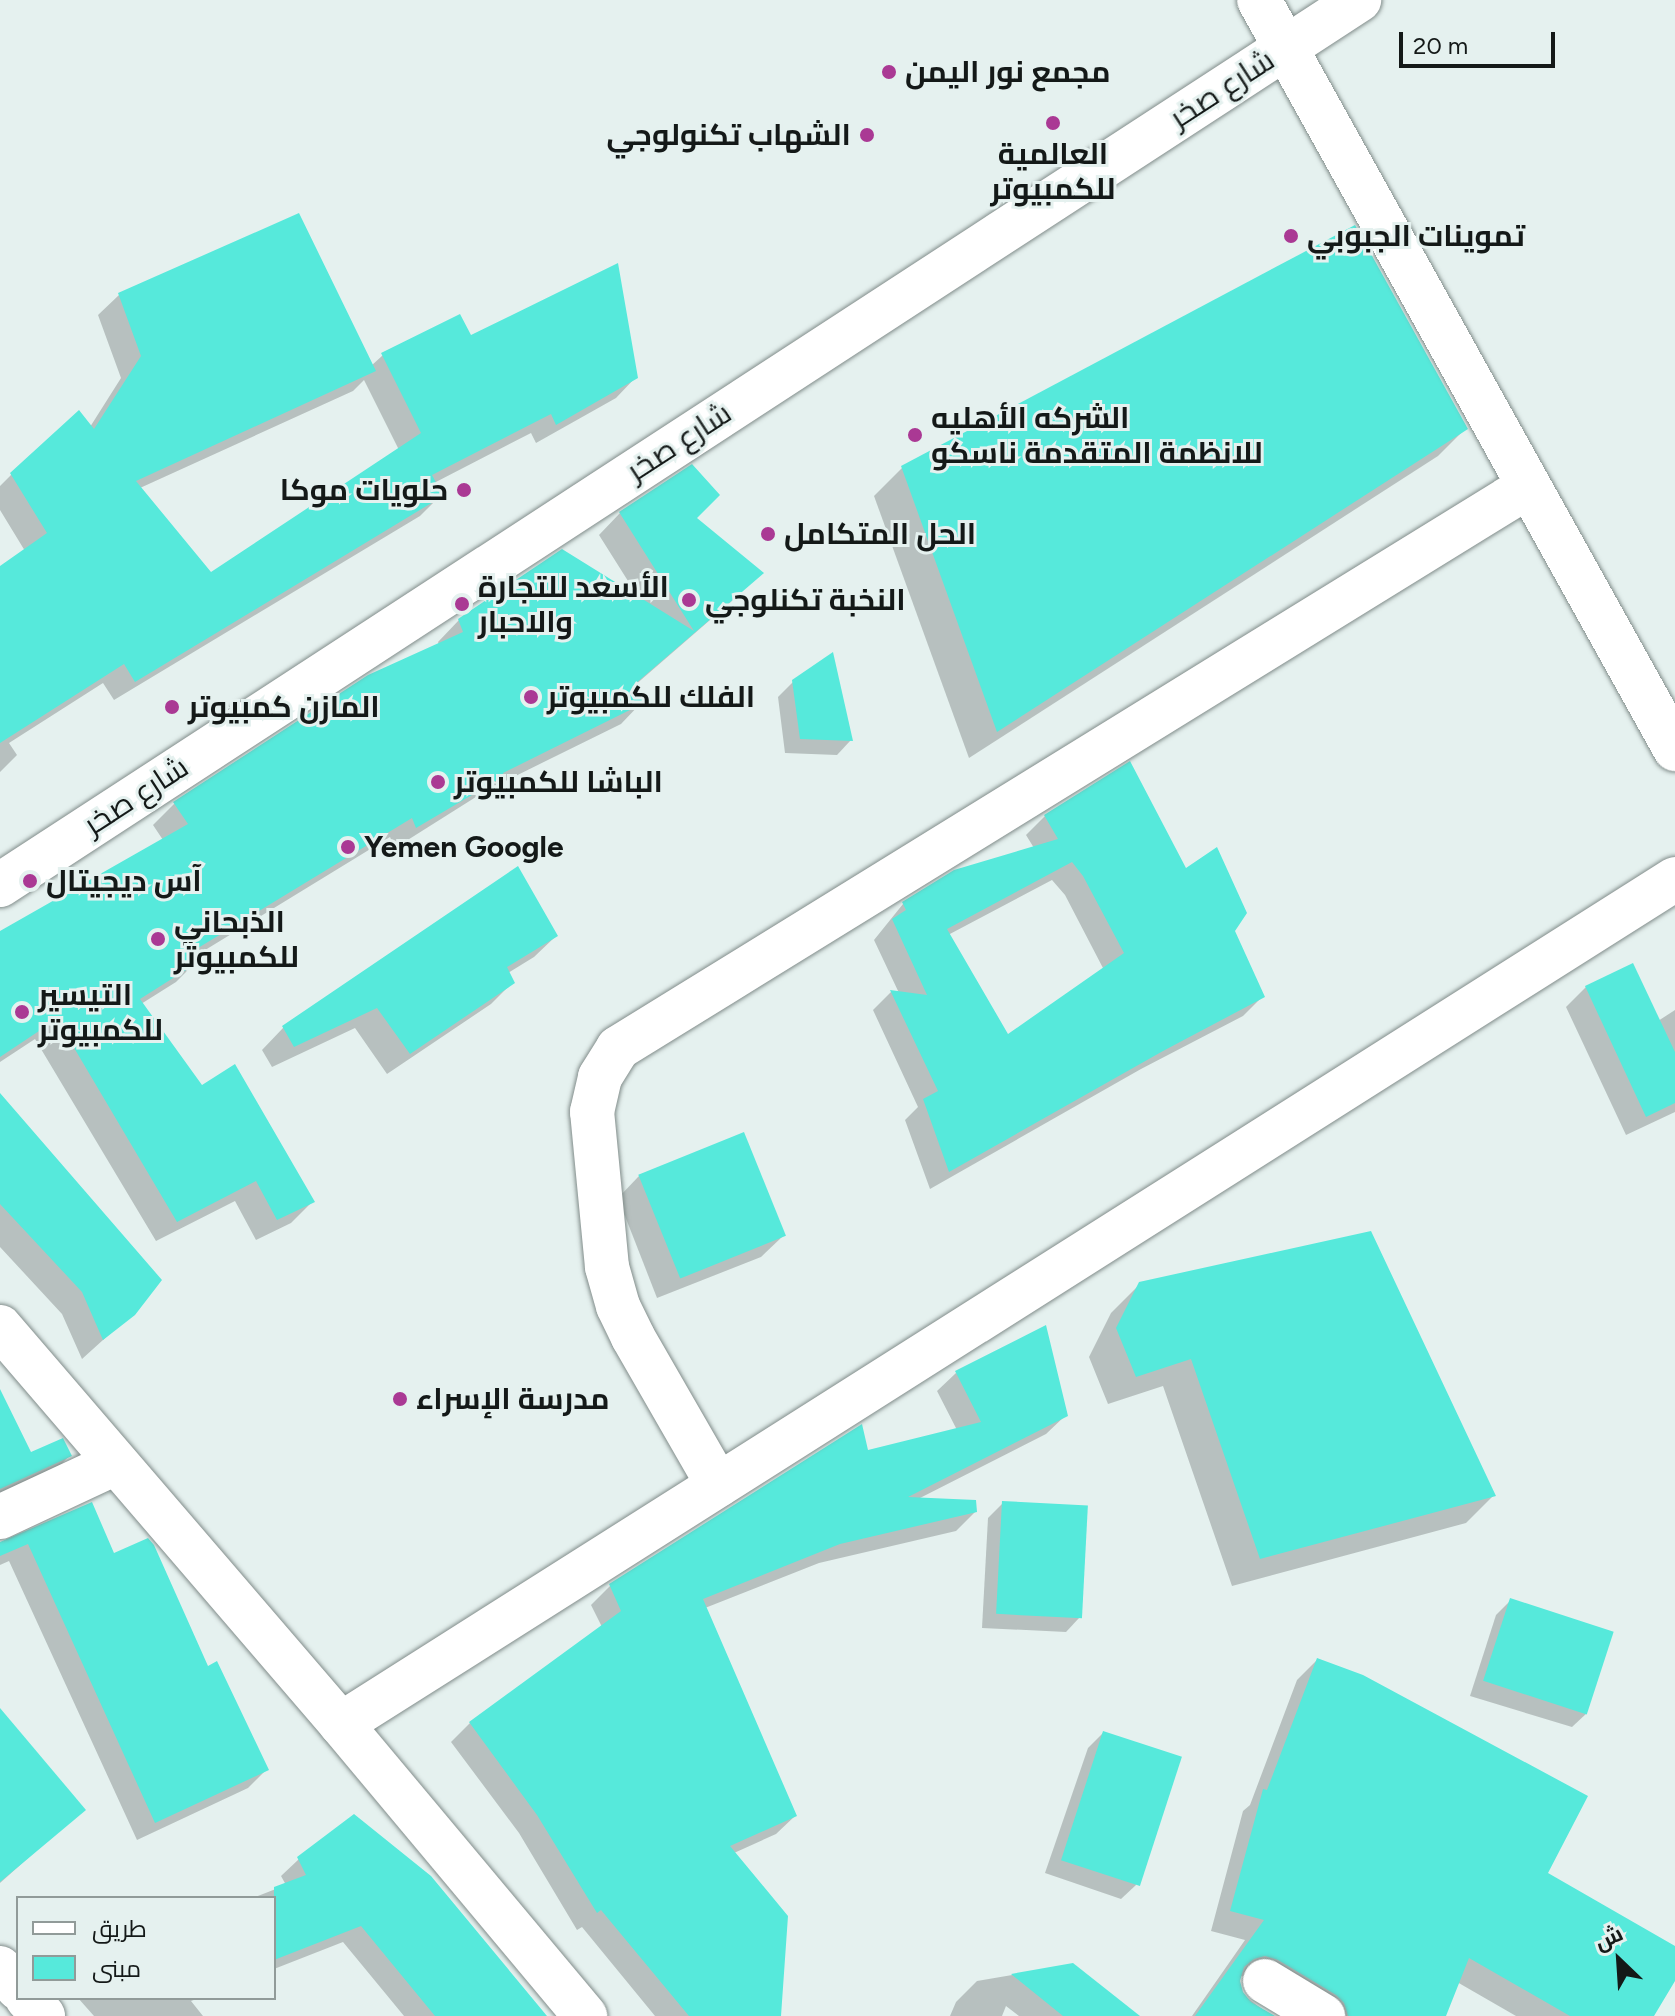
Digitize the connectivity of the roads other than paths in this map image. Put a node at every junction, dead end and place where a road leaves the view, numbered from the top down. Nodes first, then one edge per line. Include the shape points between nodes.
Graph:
1 (1259, 0) edge
2 (1359, 0) edge
3 (1285, 48) junction
4 (1529, 486) junction
5 (1675, 749) edge
6 (1675, 879) edge
7 (0, 885) edge
8 (0, 1327) edge
9 (116, 1463) junction
10 (718, 1485) junction
11 (0, 1517) edge
12 (341, 1724) junction
13 (0, 1968) edge
14 (1265, 1981) dead end
15 (16, 1986) edge
16 (29, 2000) edge
17 (43, 2016) edge
18 (585, 2016) edge
19 (1323, 2016) edge

1 - 3 street
2 - 3 street, شارع صخر
3 - 4 street
3 - 7 street, شارع صخر
4 - 5 street
4 - 10 street via 618,1048 600,1077 592,1112 607,1267 633,1337
6 - 10 street
8 - 9 street
9 - 11 street
9 - 12 street
10 - 12 street
12 - 18 street
13 - 15 street
14 - 19 street
16 - 17 street

